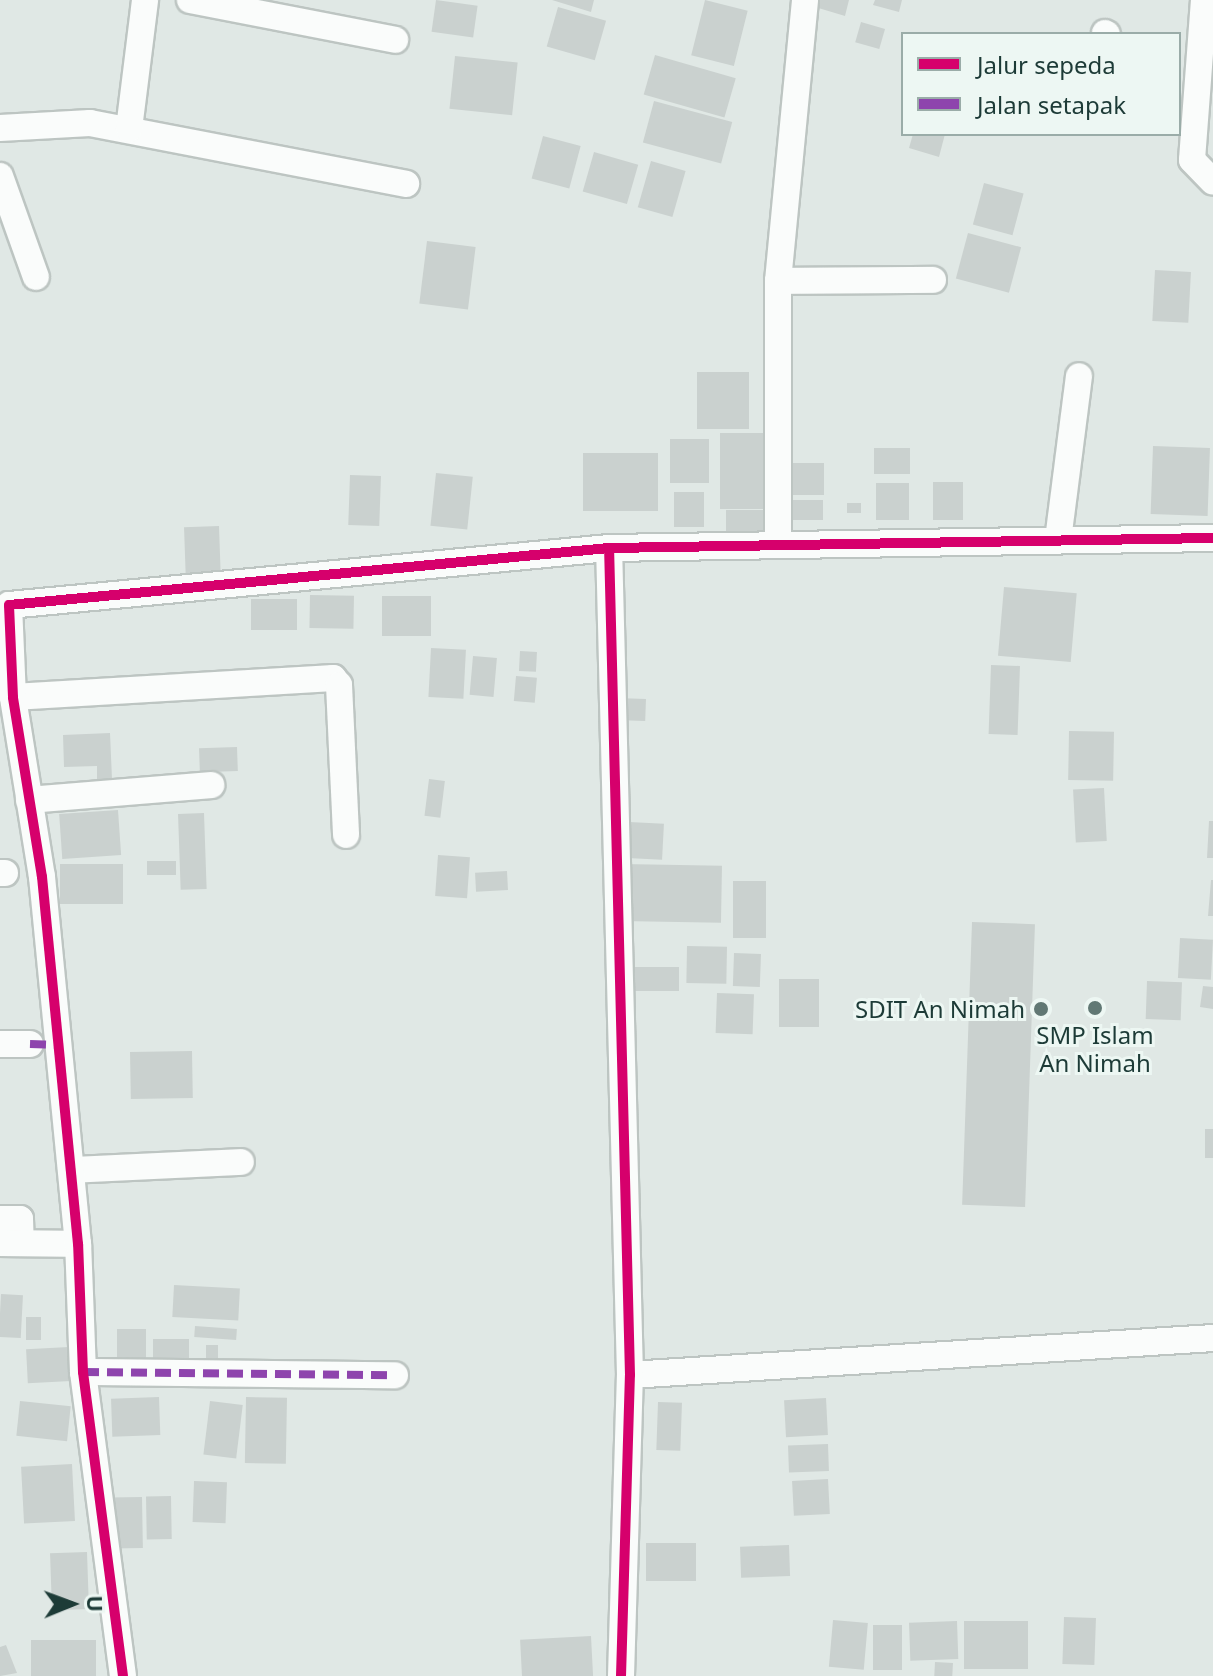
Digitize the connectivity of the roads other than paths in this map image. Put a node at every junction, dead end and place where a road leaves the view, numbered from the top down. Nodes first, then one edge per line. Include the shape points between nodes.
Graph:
1 (145, 0) edge
2 (190, 0) edge
3 (805, 0) edge
4 (1204, 0) edge
5 (395, 40) dead end
6 (1188, 57) edge
7 (0, 128) edge
8 (129, 129) junction
9 (0, 176) edge
10 (1213, 182) edge
11 (406, 184) dead end
12 (36, 277) dead end
13 (933, 280) dead end
14 (778, 281) junction
15 (1079, 376) dead end
16 (1213, 538) edge
17 (1058, 540) junction
18 (778, 542) junction
19 (609, 548) junction
20 (13, 697) junction
21 (211, 785) dead end
22 (29, 800) junction
23 (346, 835) dead end
24 (0, 1044) edge
25 (30, 1044) dead end
26 (241, 1162) dead end
27 (71, 1170) junction
28 (0, 1219) edge
29 (10, 1243) edge
30 (78, 1244) junction
31 (1213, 1338) edge
32 (83, 1372) junction
33 (395, 1375) dead end
34 (630, 1375) junction
35 (123, 1676) edge
36 (621, 1676) edge

1 - 8 street
2 - 5 street
3 - 14 street
4 - 6 street
6 - 10 street via 1192,160
7 - 8 street via 55,121
8 - 11 street
9 - 12 street
13 - 14 street
14 - 18 street
15 - 17 street
16 - 17 street
17 - 18 street
18 - 19 street
19 - 20 street via 13,604 7,610
19 - 34 street
20 - 22 street
20 - 23 street via 333,678 339,685
21 - 22 street
22 - 27 street
24 - 25 street
26 - 27 street
27 - 30 street
28 - 29 street via 20,1219
29 - 30 street
30 - 32 street
31 - 34 street
32 - 33 street
32 - 35 street
34 - 36 street

